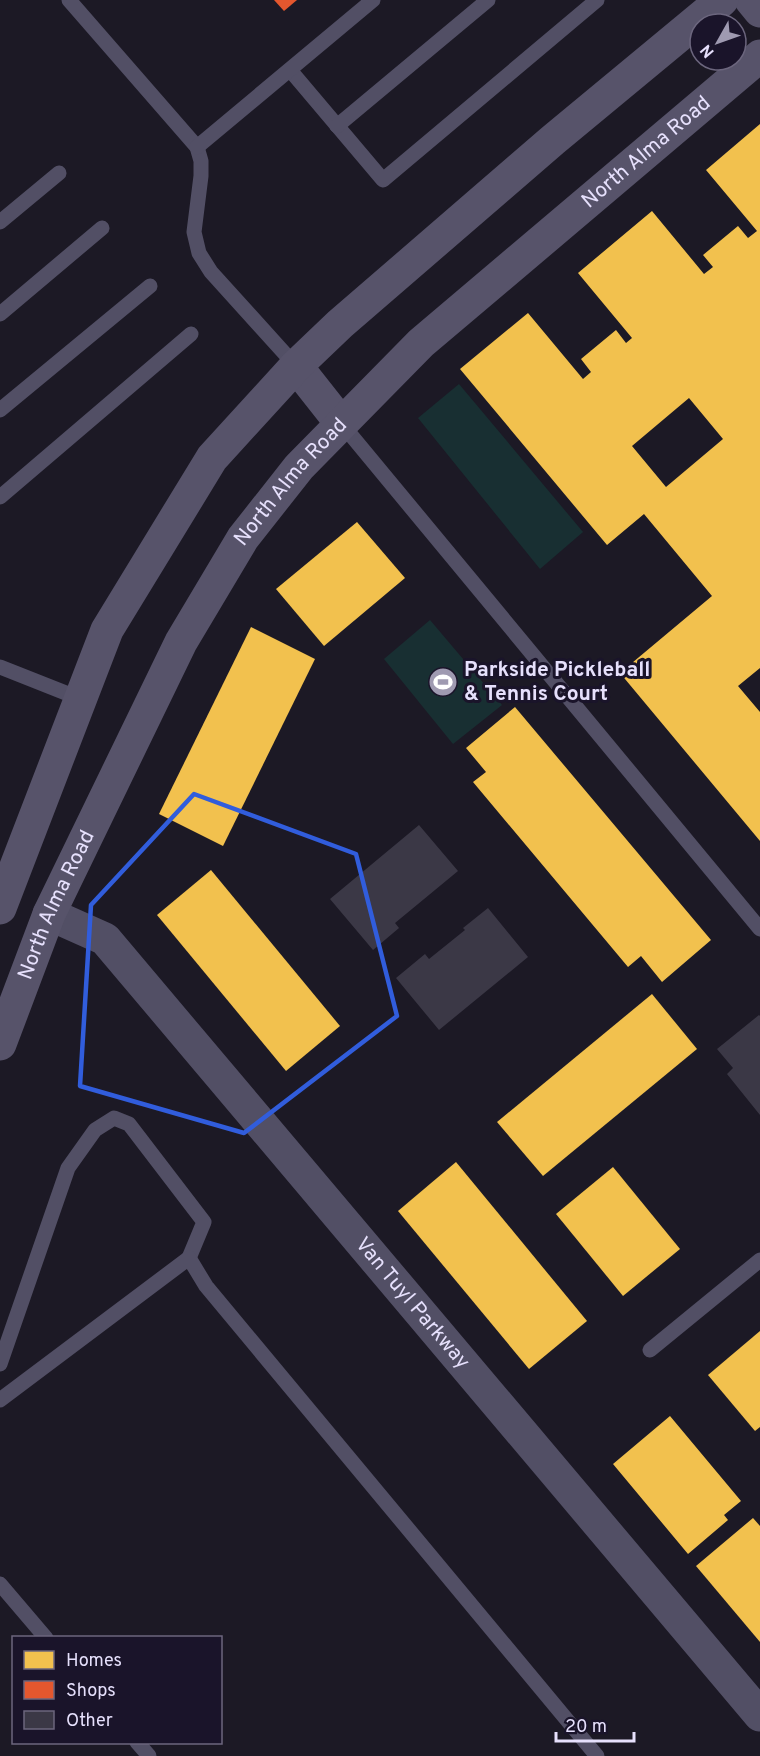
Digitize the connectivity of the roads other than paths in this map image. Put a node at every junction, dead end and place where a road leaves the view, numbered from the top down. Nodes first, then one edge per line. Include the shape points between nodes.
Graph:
1 (69, 0) edge
2 (373, 0) edge
3 (488, 0) edge
4 (597, 0) edge
5 (722, 0) edge
6 (751, 0) edge
7 (760, 11) edge
8 (760, 56) edge
9 (290, 70) junction
10 (337, 126) junction
11 (197, 147) junction
12 (59, 173) dead end
13 (0, 222) edge
14 (102, 228) dead end
15 (150, 286) dead end
16 (0, 314) edge
17 (191, 334) dead end
18 (296, 366) junction
19 (0, 410) edge
20 (340, 423) junction
21 (0, 497) edge
22 (0, 667) edge
23 (81, 699) junction
24 (0, 908) edge
25 (49, 914) junction
26 (760, 929) edge
27 (0, 1044) edge
28 (189, 1258) junction
29 (760, 1260) edge
30 (650, 1350) dead end
31 (0, 1364) edge
32 (0, 1400) edge
33 (0, 1584) edge
34 (44, 1636) edge
35 (760, 1715) edge
36 (138, 1744) edge
37 (149, 1756) edge
38 (597, 1756) edge

1 - 11 lane
2 - 9 lane
3 - 10 lane
4 - 10 lane via 383,180
5 - 18 main road via 553,140
6 - 7 main road
8 - 20 main road, North Alma Road via 421,343
9 - 10 lane
9 - 11 lane
11 - 18 lane via 201,176 194,232 199,253 211,272
12 - 13 lane
14 - 16 lane
15 - 19 lane
17 - 21 lane
18 - 20 main road
18 - 23 main road via 212,458 107,630
20 - 25 main road, North Alma Road via 299,466 243,538 181,642
20 - 26 lane
22 - 23 lane
23 - 24 main road
25 - 27 main road, North Alma Road
25 - 35 street, Van Tuyl Parkway via 105,939
28 - 31 lane via 204,1222 129,1124 114,1118 95,1130 68,1168
28 - 32 lane
28 - 38 lane via 206,1286
29 - 30 lane
33 - 34 lane
36 - 37 lane

